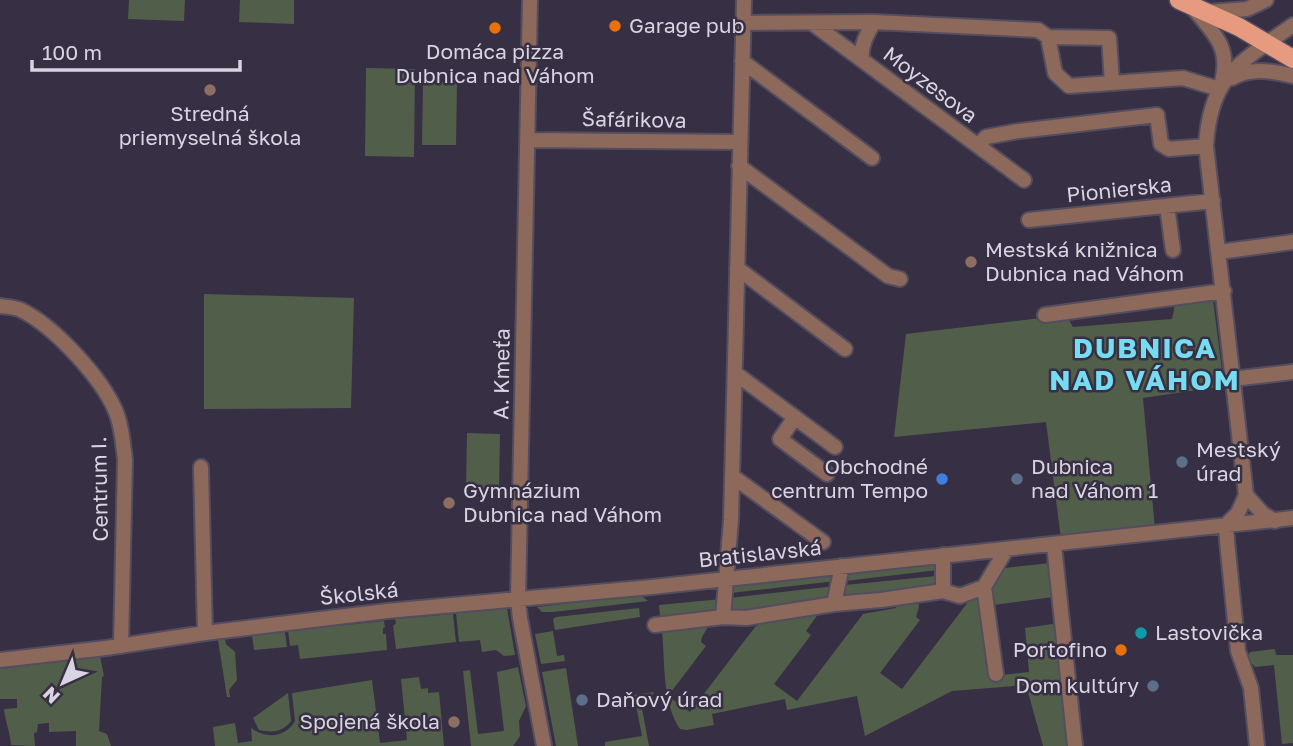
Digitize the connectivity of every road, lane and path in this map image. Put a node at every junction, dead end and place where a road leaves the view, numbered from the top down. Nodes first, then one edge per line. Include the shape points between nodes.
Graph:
1 (530, 0) edge
2 (744, 0) edge
3 (1266, 0) edge
4 (1185, 2) edge
5 (1208, 12) junction
6 (874, 22) junction
7 (743, 23) junction
8 (812, 23) junction
9 (1293, 25) edge
10 (1048, 37) junction
11 (1267, 42) junction
12 (1293, 59) edge
13 (862, 60) junction
14 (742, 61) junction
15 (1293, 76) edge
16 (1112, 83) junction
17 (1220, 87) junction
18 (528, 140) junction
19 (740, 142) junction
20 (978, 146) junction
21 (1206, 146) junction
22 (872, 158) dead end
23 (739, 166) junction
24 (1024, 180) dead end
25 (1213, 201) junction
26 (1167, 205) junction
27 (1029, 220) dead end
28 (1293, 242) edge
29 (1173, 250) dead end
30 (1219, 252) junction
31 (737, 268) junction
32 (900, 279) dead end
33 (1224, 291) junction
34 (0, 306) edge
35 (1045, 315) dead end
36 (845, 349) dead end
37 (1293, 372) edge
38 (735, 373) junction
39 (1232, 379) junction
40 (795, 417) junction
41 (835, 447) dead end
42 (201, 467) dead end
43 (827, 474) dead end
44 (732, 476) junction
45 (1247, 495) junction
46 (1293, 519) edge
47 (1275, 521) junction
48 (1226, 525) junction
49 (824, 542) dead end
50 (1054, 545) junction
51 (1006, 550) junction
52 (943, 555) junction
53 (842, 566) junction
54 (727, 579) junction
55 (984, 587) junction
56 (943, 591) junction
57 (518, 600) junction
58 (834, 604) junction
59 (723, 617) junction
60 (655, 625) dead end
61 (205, 633) junction
62 (121, 646) junction
63 (0, 660) edge
64 (996, 674) dead end
65 (544, 746) edge
66 (1075, 746) edge
67 (1257, 746) edge

1 - 18 street, A. Kmeťa
2 - 7 street
3 - 5 street via 1247,9
4 - 5 main road
4 - 17 street via 1216,36 1224,52 1226,69
5 - 11 main road
6 - 8 street
6 - 10 street via 1038,30
6 - 13 street via 865,38
7 - 8 street
7 - 14 street
8 - 13 street, Moyzesova
9 - 11 street
10 - 16 street via 1060,80 1069,86
10 - 16 street via 1109,38
11 - 12 main road
11 - 17 street
13 - 20 street, Moyzesova
14 - 19 street
14 - 22 street
15 - 17 street via 1262,70 1242,72
16 - 17 street via 1183,78
17 - 21 street via 1208,121
18 - 19 street, Šafárikova
18 - 57 street, A. Kmeťa
19 - 23 street
20 - 21 street via 986,137 1019,131 1157,115 1161,144 1169,149
20 - 24 street, Moyzesova
21 - 25 street
23 - 31 street
23 - 32 street via 879,270
25 - 26 street, Pionierska
25 - 30 street
26 - 27 street, Pionierska
26 - 29 street
28 - 30 street
30 - 33 street
31 - 36 street
31 - 38 street
33 - 35 street
33 - 39 street
34 - 62 street, Centrum I. via 20,309 43,324 83,361 116,411 125,460
37 - 39 street
38 - 40 street
38 - 44 street
39 - 45 street
40 - 41 street
40 - 43 street via 780,439
42 - 61 street
44 - 49 street
44 - 54 street
45 - 47 street
45 - 48 street
46 - 47 street, Bratislavská
47 - 48 street, Bratislavská
48 - 50 street, Bratislavská
48 - 67 street via 1238,651 1251,688
50 - 51 street, Bratislavská
50 - 66 street
51 - 52 street, Bratislavská
51 - 55 street
52 - 53 street, Bratislavská
52 - 56 street
53 - 54 street, Bratislavská
53 - 58 street
54 - 57 street, Bratislavská
54 - 59 street
55 - 56 street via 960,596
55 - 64 street
56 - 58 street
57 - 61 street, Školská
57 - 65 street, A. Kmeťa
58 - 59 street via 746,618
59 - 60 street
61 - 62 street, Školská
62 - 63 street, Školská

